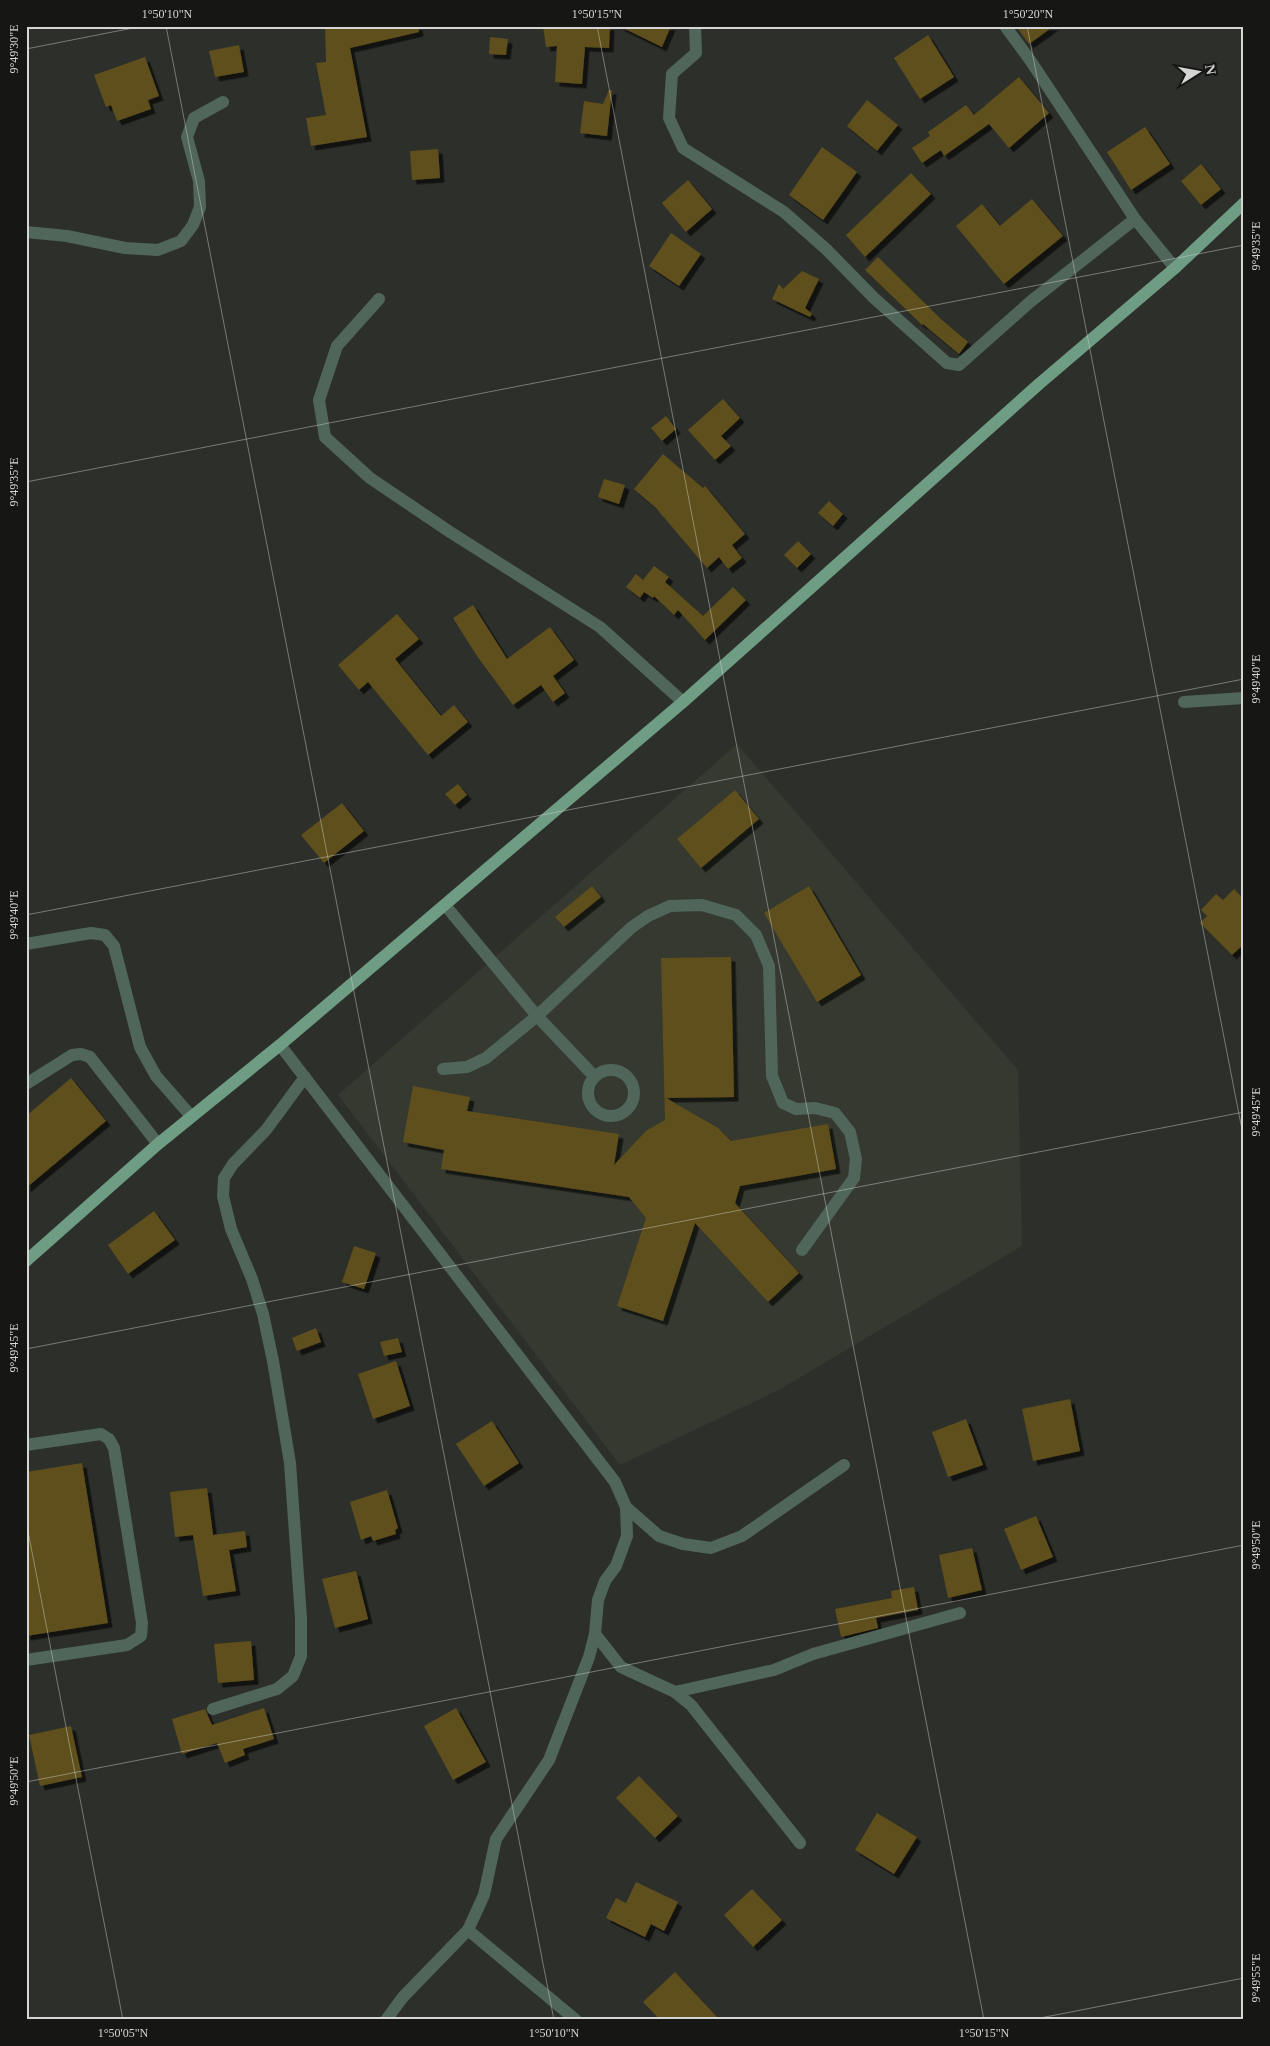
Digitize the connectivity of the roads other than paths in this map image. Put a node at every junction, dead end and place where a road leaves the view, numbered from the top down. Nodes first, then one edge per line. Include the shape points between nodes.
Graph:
1 (695, 26) edge
2 (1005, 26) edge
3 (224, 102) dead end
4 (1244, 203) edge
5 (1135, 218) junction
6 (26, 232) edge
7 (1175, 268) junction
8 (379, 299) dead end
9 (1244, 698) edge
10 (683, 702) junction
11 (1184, 702) dead end
12 (445, 905) junction
13 (26, 944) edge
14 (537, 1016) junction
15 (280, 1045) junction
16 (443, 1069) dead end
17 (594, 1076) dead end
18 (305, 1077) junction
19 (26, 1084) edge
20 (191, 1116) junction
21 (158, 1144) junction
22 (802, 1250) dead end
23 (26, 1262) edge
24 (26, 1445) edge
25 (844, 1464) dead end
26 (626, 1506) junction
27 (960, 1613) dead end
28 (595, 1634) junction
29 (26, 1660) edge
30 (675, 1692) junction
31 (213, 1709) dead end
32 (800, 1843) dead end
33 (468, 1930) junction
34 (386, 2020) edge
35 (576, 2020) edge

1 - 5 street via 696,53 672,74 668,118 684,148 784,212 947,363 959,366 1030,302
2 - 5 street
3 - 6 street via 194,118 187,137 199,181 200,207 181,241 158,250
4 - 7 main road
5 - 7 street
7 - 10 main road via 1039,384
8 - 10 street via 337,346 320,400 325,437 370,478 600,627
9 - 11 street
10 - 12 main road
12 - 14 street
12 - 15 main road
13 - 20 street via 91,933 105,935 114,946 140,1047 156,1076
14 - 16 street via 486,1058 468,1067
14 - 17 street
14 - 22 street via 632,927 648,916 670,906 702,905 736,915 756,935 769,966 772,1076 783,1103 796,1109 815,1108 835,1113 850,1132 856,1159 854,1178
15 - 18 street
15 - 20 main road
18 - 26 street via 615,1482
18 - 31 street via 266,1130 224,1178 223,1196 231,1229 258,1296 273,1360 290,1463 301,1656 293,1676 277,1689
19 - 21 street via 72,1055 90,1057
20 - 21 main road
21 - 23 main road
24 - 29 street via 102,1434 110,1439 142,1623 141,1636 127,1645
25 - 26 street via 742,1536 711,1548 659,1536
26 - 28 street via 627,1536 598,1600
27 - 30 street via 813,1654 774,1670
28 - 30 street via 621,1667
28 - 33 street via 549,1760 496,1839 484,1895
30 - 32 street via 691,1705
33 - 34 street via 403,1997
33 - 35 street

